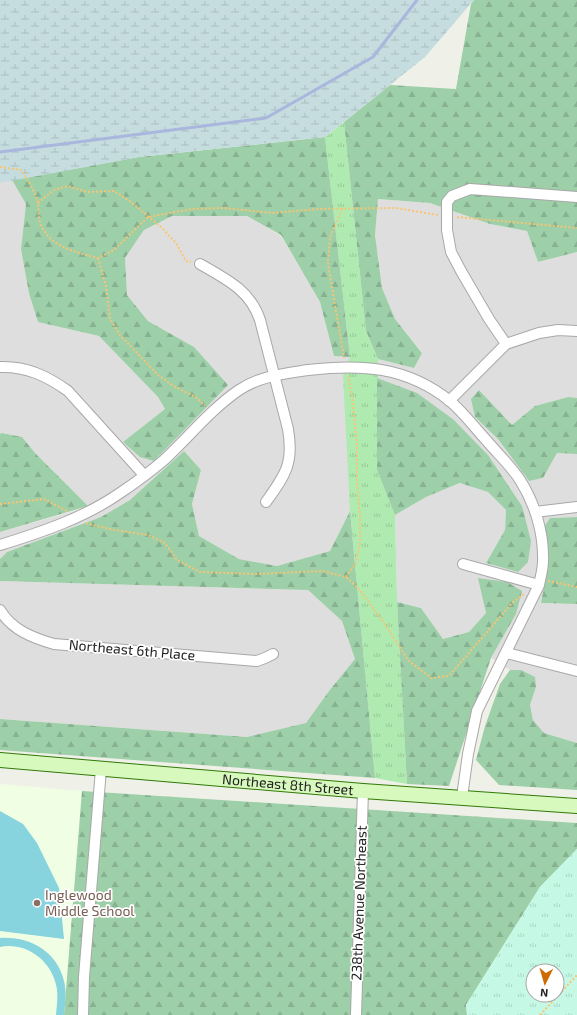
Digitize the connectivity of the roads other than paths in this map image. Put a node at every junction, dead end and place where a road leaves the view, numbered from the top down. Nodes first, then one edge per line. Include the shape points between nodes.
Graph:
1 (577, 197) edge
2 (200, 264) road end
3 (577, 331) edge
4 (506, 344) junction
5 (0, 367) edge
6 (273, 375) junction
7 (450, 401) junction
8 (144, 475) junction
9 (266, 502) dead end
10 (577, 506) edge
11 (535, 512) junction
12 (0, 545) edge
13 (464, 564) dead end
14 (540, 582) junction
15 (0, 610) edge
16 (506, 653) junction
17 (273, 654) dead end
18 (577, 671) edge
19 (0, 760) edge
20 (101, 769) junction
21 (363, 791) junction
22 (462, 797) junction
23 (577, 806) edge
24 (83, 1015) edge
25 (356, 1015) edge

1 - 4 street via 470,189 452,196 447,202 447,230 451,252
2 - 6 street via 225,278 250,299 257,310
3 - 4 street via 539,333
4 - 7 street
5 - 8 street via 25,369 41,374 68,391
6 - 7 street via 366,367 407,377
6 - 8 street via 241,389 211,412 164,460
6 - 9 street via 288,429 290,455 281,480
7 - 11 street via 520,478
8 - 12 street via 105,503 76,518
10 - 11 street
11 - 14 street via 544,556
13 - 14 street
14 - 16 street
15 - 17 street, Northeast 6th Place via 17,629 54,644 257,661
16 - 18 street
16 - 22 street via 477,711
19 - 20 street, Northeast 8th Street
20 - 21 street, Northeast 8th Street
20 - 24 street
21 - 22 street, Northeast 8th Street
21 - 25 street, 238th Avenue Northeast
22 - 23 street, Northeast 8th Street

